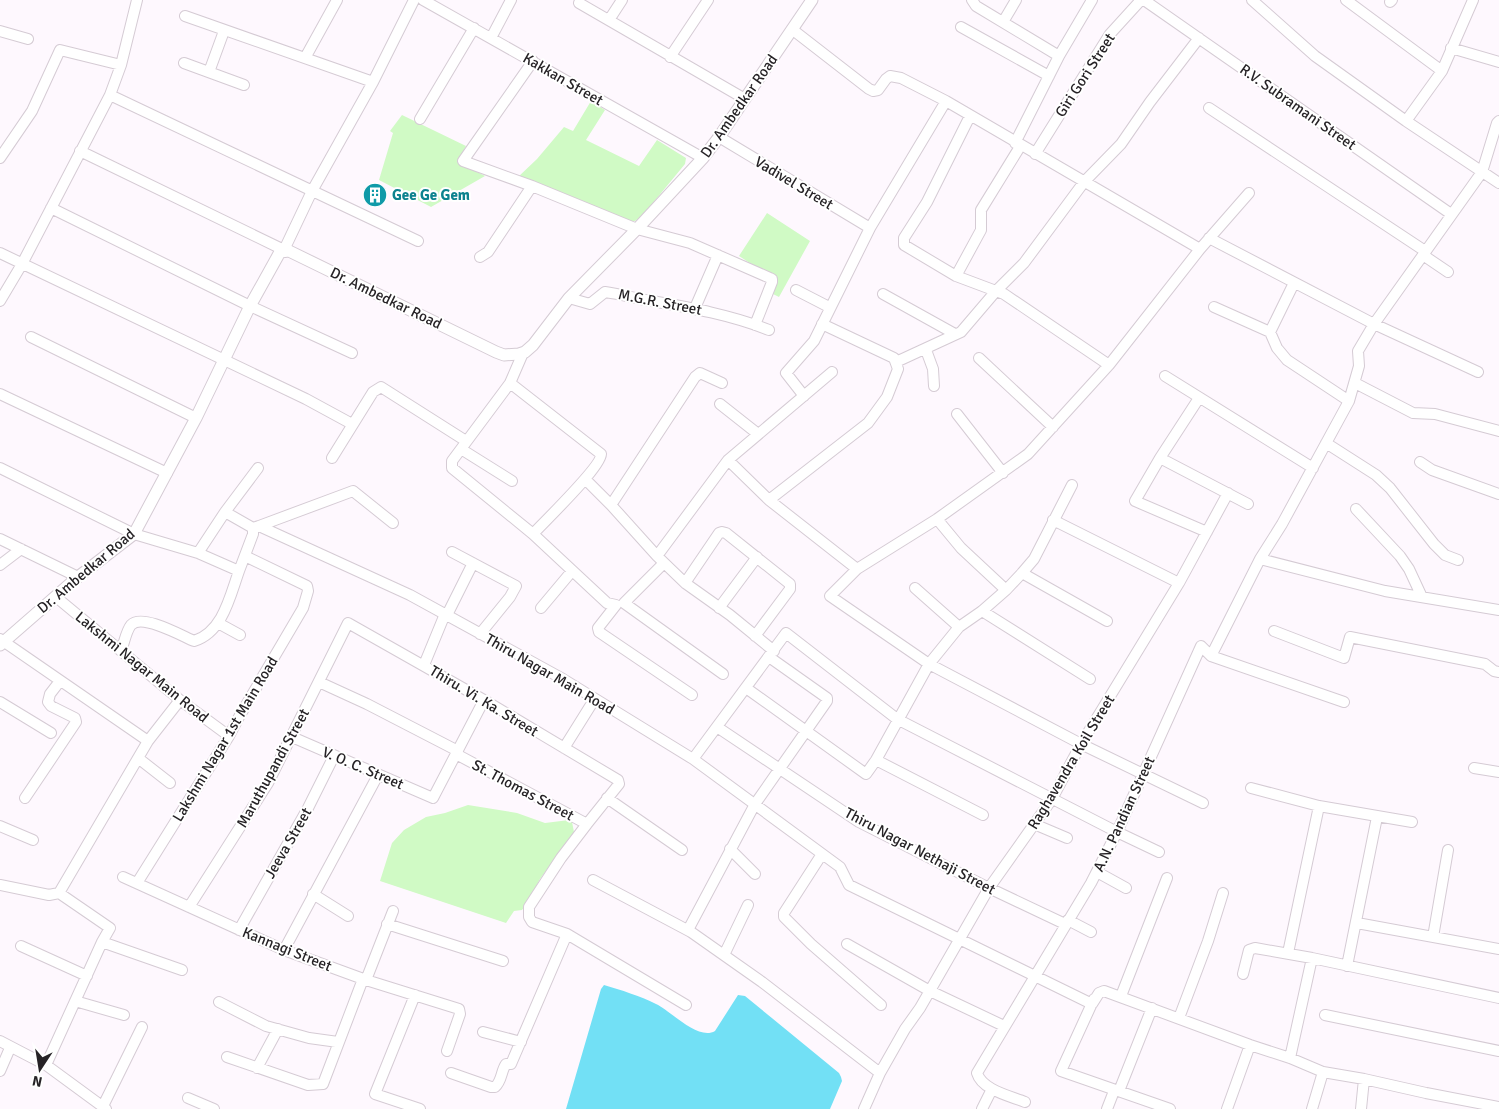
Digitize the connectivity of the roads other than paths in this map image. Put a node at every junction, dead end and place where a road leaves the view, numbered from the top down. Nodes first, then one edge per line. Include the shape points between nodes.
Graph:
1 (137, 0) edge
2 (337, 0) edge
3 (414, 0) edge
4 (423, 0) edge
5 (511, 0) edge
6 (622, 0) edge
7 (708, 0) edge
8 (812, 0) edge
9 (972, 0) edge
10 (1016, 0) edge
11 (1092, 0) edge
12 (1143, 0) edge
13 (1252, 0) edge
14 (1472, 0) edge
15 (1351, 2) edge
16 (435, 3) edge
17 (580, 3) dead end
18 (185, 16) dead end
19 (609, 20) junction
20 (1003, 22) junction
21 (961, 27) dead end
22 (474, 28) junction
23 (793, 30) junction
24 (0, 31) edge
25 (224, 31) junction
26 (491, 38) junction
27 (1199, 38) junction
28 (28, 40) dead end
29 (1451, 48) junction
30 (1059, 56) junction
31 (670, 57) junction
32 (305, 58) junction
33 (533, 61) junction
34 (1499, 62) edge
35 (184, 64) dead end
36 (121, 65) junction
37 (209, 72) junction
38 (1442, 72) junction
39 (1049, 76) junction
40 (373, 82) junction
41 (244, 85) dead end
42 (110, 95) junction
43 (745, 99) junction
44 (946, 102) junction
45 (1209, 108) dead end
46 (970, 116) junction
47 (420, 119) dead end
48 (1406, 120) junction
49 (1499, 122) edge
50 (719, 138) junction
51 (1018, 144) junction
52 (80, 152) junction
53 (1035, 154) junction
54 (0, 158) edge
55 (703, 158) junction
56 (1482, 172) junction
57 (1084, 182) junction
58 (1499, 183) edge
59 (532, 186) junction
60 (312, 191) junction
61 (1249, 193) dead end
62 (51, 208) junction
63 (1451, 214) junction
64 (870, 228) junction
65 (637, 230) junction
66 (1209, 238) junction
67 (418, 240) dead end
68 (1200, 249) junction
69 (284, 250) junction
70 (0, 253) edge
71 (1424, 253) junction
72 (718, 255) junction
73 (480, 256) dead end
74 (22, 264) junction
75 (1448, 272) dead end
76 (956, 276) junction
77 (1294, 283) junction
78 (796, 290) dead end
79 (996, 291) junction
80 (883, 294) dead end
81 (569, 298) junction
82 (0, 301) edge
83 (250, 306) junction
84 (1214, 306) dead end
85 (829, 307) junction
86 (695, 308) junction
87 (755, 324) junction
88 (822, 324) junction
89 (1374, 324) junction
90 (769, 330) dead end
91 (1270, 332) junction
92 (956, 334) junction
93 (31, 337) dead end
94 (926, 350) junction
95 (352, 353) dead end
96 (523, 353) junction
97 (979, 358) dead end
98 (224, 361) junction
99 (896, 362) junction
100 (1109, 365) junction
101 (832, 372) dead end
102 (1478, 372) dead end
103 (1165, 376) dead end
104 (510, 383) junction
105 (722, 383) dead end
106 (1355, 383) junction
107 (934, 386) dead end
108 (0, 394) edge
109 (804, 396) junction
110 (1199, 398) junction
111 (1349, 401) junction
112 (720, 404) dead end
113 (957, 414) dead end
114 (196, 418) junction
115 (352, 424) junction
116 (1053, 427) junction
117 (1499, 431) edge
118 (758, 434) junction
119 (1326, 443) junction
120 (464, 445) junction
121 (332, 458) dead end
122 (1160, 458) junction
123 (728, 460) junction
124 (1420, 462) dead end
125 (0, 468) edge
126 (258, 468) dead end
127 (1313, 468) junction
128 (167, 473) junction
129 (1003, 473) junction
130 (585, 479) junction
131 (512, 481) dead end
132 (1072, 485) dead end
133 (1228, 493) junction
134 (1499, 494) edge
135 (769, 500) junction
136 (1248, 504) dead end
137 (611, 505) junction
138 (1356, 509) dead end
139 (224, 512) junction
140 (937, 519) junction
141 (1053, 520) junction
142 (393, 523) dead end
143 (256, 527) junction
144 (1206, 532) junction
145 (134, 534) junction
146 (533, 534) junction
147 (0, 539) edge
148 (21, 549) junction
149 (452, 552) dead end
150 (198, 553) junction
151 (245, 556) junction
152 (757, 557) junction
153 (1260, 559) junction
154 (661, 560) junction
155 (1458, 560) dead end
156 (473, 563) junction
157 (0, 566) edge
158 (857, 569) junction
159 (239, 571) junction
160 (572, 571) junction
161 (1022, 574) junction
162 (78, 577) junction
163 (685, 583) junction
164 (1179, 583) junction
165 (915, 588) dead end
166 (1006, 590) junction
167 (56, 597) junction
168 (1422, 597) junction
169 (541, 608) dead end
170 (719, 608) junction
171 (1499, 610) edge
172 (982, 611) junction
173 (446, 614) junction
174 (1107, 621) dead end
175 (218, 623) junction
176 (348, 623) joint
177 (959, 627) junction
178 (1274, 631) dead end
179 (480, 634) junction
180 (240, 635) dead end
181 (755, 636) junction
182 (1, 642) edge
183 (120, 651) junction
184 (772, 654) junction
185 (1211, 656) junction
186 (929, 664) junction
187 (424, 665) junction
188 (1499, 672) edge
189 (723, 674) dead end
190 (1090, 679) dead end
191 (60, 681) junction
192 (320, 682) junction
193 (746, 688) junction
194 (692, 694) dead end
195 (180, 700) junction
196 (484, 700) junction
197 (594, 700) junction
198 (0, 702) edge
199 (1344, 702) dead end
200 (897, 718) junction
201 (717, 727) junction
202 (806, 729) junction
203 (51, 733) dead end
204 (229, 736) junction
205 (292, 737) junction
206 (148, 741) junction
207 (1081, 744) junction
208 (564, 748) junction
209 (457, 752) junction
210 (334, 756) junction
211 (138, 758) junction
212 (693, 759) junction
213 (876, 760) junction
214 (1474, 768) dead end
215 (779, 769) junction
216 (1499, 772) edge
217 (1143, 774) junction
218 (378, 775) junction
219 (618, 780) joint
220 (170, 783) dead end
221 (1251, 788) dead end
222 (25, 798) dead end
223 (607, 798) junction
224 (1052, 798) junction
225 (1203, 803) dead end
226 (755, 804) junction
227 (1319, 806) junction
228 (983, 815) dead end
229 (1377, 817) junction
230 (1412, 822) dead end
231 (586, 824) junction
232 (1034, 824) junction
233 (0, 826) edge
234 (1117, 832) junction
235 (1067, 838) dead end
236 (33, 840) dead end
237 (730, 849) junction
238 (682, 850) dead end
239 (1448, 850) dead end
240 (1160, 852) dead end
241 (822, 854) junction
242 (1096, 872) junction
243 (755, 874) dead end
244 (123, 877) dead end
245 (1167, 878) dead end
246 (593, 880) dead end
247 (136, 883) junction
248 (0, 885) edge
249 (989, 888) junction
250 (1126, 888) dead end
251 (59, 893) junction
252 (1223, 893) dead end
253 (314, 894) junction
254 (748, 905) dead end
255 (190, 907) junction
256 (392, 911) dead end
257 (348, 916) dead end
258 (1066, 922) junction
259 (1357, 923) junction
260 (387, 924) junction
261 (239, 930) junction
262 (688, 930) junction
263 (1091, 932) dead end
264 (567, 934) junction
265 (1433, 937) junction
266 (959, 938) junction
267 (102, 942) junction
268 (847, 944) dead end
269 (21, 946) dead end
270 (1499, 949) edge
271 (284, 950) junction
272 (1288, 953) junction
273 (724, 955) junction
274 (1312, 958) junction
275 (503, 961) dead end
276 (1347, 966) junction
277 (182, 970) dead end
278 (1243, 974) dead end
279 (87, 976) junction
280 (1036, 976) junction
281 (364, 979) junction
282 (930, 991) junction
283 (415, 995) junction
284 (1121, 996) junction
285 (1499, 998) edge
286 (1094, 999) junction
287 (75, 1001) junction
288 (219, 1002) dead end
289 (686, 1005) dead end
290 (881, 1005) dead end
291 (1152, 1008) junction
292 (124, 1015) dead end
293 (1325, 1015) dead end
294 (1179, 1018) junction
295 (1004, 1026) junction
296 (142, 1027) dead end
297 (278, 1029) junction
298 (483, 1032) dead end
299 (0, 1041) edge
300 (338, 1042) junction
301 (521, 1042) junction
302 (1250, 1045) junction
303 (10, 1048) junction
304 (447, 1051) dead end
305 (1499, 1051) edge
306 (228, 1057) dead end
307 (1290, 1058) junction
308 (46, 1065) junction
309 (257, 1068) junction
310 (0, 1072) edge
311 (1323, 1072) junction
312 (880, 1073) junction
313 (451, 1074) dead end
314 (1364, 1079) junction
315 (992, 1089) junction
316 (1117, 1091) junction
317 (188, 1098) dead end
318 (387, 1098) junction
319 (1025, 1102) dead end
320 (104, 1108) edge
321 (1499, 1108) edge
322 (214, 1109) edge
323 (384, 1109) edge
324 (420, 1109) edge
325 (864, 1109) edge
326 (982, 1109) edge
327 (1107, 1109) edge
328 (1170, 1109) edge
329 (1227, 1109) edge
330 (1312, 1109) edge
331 (1361, 1109) edge

1 - 36 street
2 - 32 street
3 - 40 street
4 - 16 street, Kakkan Street
5 - 26 street
6 - 19 street
7 - 31 street
8 - 23 street, Dr. Ambedkar Road
9 - 20 street via 976,6
10 - 20 street
11 - 30 street
12 - 27 street, R.V. Subramani Street
12 - 53 street, Giri Gori Street via 1110,34
13 - 48 street via 1315,56
14 - 29 street
15 - 38 street
16 - 22 street, Kakkan Street
17 - 19 street
18 - 25 street
19 - 31 street
20 - 30 street
21 - 39 street
22 - 26 street, Kakkan Street
22 - 47 street
23 - 43 street, Dr. Ambedkar Road
23 - 44 street via 873,91 878,90 890,76 902,78
24 - 28 street
25 - 32 street
25 - 37 street
26 - 33 street, Kakkan Street
27 - 57 street via 1121,144
27 - 63 street, R.V. Subramani Street
29 - 34 street
29 - 38 street
30 - 39 street
31 - 43 street
32 - 40 street
33 - 55 street, Kakkan Street
33 - 59 street via 463,161
35 - 37 street
36 - 42 street
36 - 54 street via 60,50 32,110
37 - 41 street
38 - 48 street
39 - 51 street
40 - 60 street
42 - 52 street
42 - 60 street
43 - 50 street, Dr. Ambedkar Road
44 - 46 street
44 - 64 street
45 - 71 street
46 - 51 street
46 - 76 street via 927,202 902,242
48 - 56 street
49 - 56 street
50 - 55 street, Dr. Ambedkar Road
50 - 64 street, Vadivel Street
51 - 53 street
51 - 76 street via 981,210 981,230
52 - 62 street
52 - 69 street
53 - 57 street
55 - 65 street, Dr. Ambedkar Road
56 - 58 street
56 - 63 street
57 - 68 street
57 - 79 street via 1024,263
59 - 65 street
59 - 73 street via 488,252
60 - 67 street
60 - 69 street
61 - 66 street
62 - 74 street
62 - 83 street
63 - 71 street
64 - 85 street
65 - 72 street via 690,243
65 - 81 street, Dr. Ambedkar Road
66 - 68 street
66 - 77 street
68 - 100 street
69 - 83 street, Dr. Ambedkar Road via 276,257
69 - 96 street, Dr. Ambedkar Road via 496,352 512,356
70 - 74 street
71 - 75 street
71 - 89 street
72 - 86 street
72 - 87 street via 772,279
74 - 82 street
74 - 98 street
76 - 79 street
77 - 89 street
77 - 91 street
78 - 85 street
79 - 92 street
79 - 100 street
80 - 92 street
81 - 86 street, M.G.R. Street via 590,304 605,292
81 - 96 street, Dr. Ambedkar Road via 533,345
83 - 95 street
83 - 98 street, Dr. Ambedkar Road
84 - 91 street
85 - 88 street
86 - 87 street, M.G.R. Street
87 - 90 street, M.G.R. Street
88 - 99 street via 894,358
88 - 109 street via 814,341 786,373
89 - 102 street
89 - 106 street via 1358,351
91 - 111 street via 1287,360
92 - 94 street
93 - 114 street
94 - 99 street
94 - 107 street via 934,369
96 - 104 street
97 - 116 street
98 - 114 street, Dr. Ambedkar Road
98 - 115 street
99 - 135 street via 898,369 887,397 868,423
100 - 116 street
101 - 109 street
103 - 110 street
104 - 120 street
104 - 130 street via 602,454
105 - 137 street via 706,374 700,373 696,377
106 - 111 street
106 - 117 street via 1413,413 1435,414
108 - 128 street
109 - 118 street
110 - 122 street
110 - 127 street
111 - 119 street
112 - 118 street
113 - 129 street
114 - 128 street, Dr. Ambedkar Road
115 - 120 street via 373,392 381,387
115 - 121 street
116 - 129 street via 1028,454
118 - 123 street
119 - 127 street
119 - 155 street via 1376,475 1444,555
120 - 131 street
120 - 146 street via 452,461 452,468
122 - 133 street
122 - 144 street via 1135,502
123 - 135 street
123 - 154 street
124 - 134 street via 1432,470
125 - 145 street
126 - 139 street
127 - 153 street
128 - 145 street, Dr. Ambedkar Road
129 - 140 street
130 - 137 street
130 - 146 street
132 - 141 street
133 - 136 street
133 - 144 street, Raghavendra Koil Street
135 - 158 street
137 - 154 street
138 - 168 street via 1400,556
139 - 143 street, Thiru Nagar Main Road
139 - 150 street
140 - 158 street
140 - 166 street via 961,548
141 - 161 street via 1034,559
141 - 164 street
142 - 143 street via 353,490
143 - 151 street
143 - 173 street, Thiru Nagar Main Road
144 - 164 street, Raghavendra Koil Street
145 - 150 street
145 - 162 street, Dr. Ambedkar Road
146 - 160 street
147 - 148 street
148 - 157 street
148 - 162 street
149 - 156 street
150 - 159 street
151 - 159 street
151 - 204 street, Lakshmi Nagar 1st Main Road via 306,586 308,591 303,608
152 - 163 street via 726,533 719,533
152 - 170 street
152 - 181 street via 787,581 790,589
153 - 168 street via 1385,591
153 - 185 street
154 - 163 street
154 - 189 street via 624,603
156 - 173 street
156 - 179 street via 516,586
158 - 186 street via 830,596
159 - 175 street
160 - 169 street
160 - 194 street via 607,604 616,605 600,624 599,632
161 - 166 street
161 - 174 street
162 - 167 street, Dr. Ambedkar Road
163 - 170 street
164 - 207 street, Raghavendra Koil Street
165 - 177 street
166 - 172 street
167 - 182 street, Dr. Ambedkar Road
167 - 183 street, Lakshmi Nagar Main Road
168 - 171 street
170 - 181 street
172 - 177 street
172 - 190 street
173 - 179 street, Thiru Nagar Main Road
173 - 187 street
175 - 180 street
175 - 183 street via 203,638 194,641 139,620 131,625
176 - 187 street, Thiru. Vi. Ka. Street
176 - 192 street, Maruthupandi Street
177 - 186 street
178 - 188 street via 1344,658 1350,637 1485,664
179 - 197 street, Thiru Nagar Main Road via 563,679
181 - 184 street
182 - 191 street
183 - 195 street, Lakshmi Nagar Main Road
184 - 193 street
184 - 200 street via 786,633
184 - 202 street via 827,698
185 - 199 street
185 - 217 street, A.N. Pandian Street via 1201,646
186 - 200 street
186 - 207 street
187 - 196 street, Thiru. Vi. Ka. Street
191 - 206 street
191 - 222 street via 48,702 75,718 76,722
192 - 205 street, Maruthupandi Street
192 - 209 street, St. Thomas Street
193 - 201 street
193 - 202 street
195 - 204 street, Lakshmi Nagar Main Road
195 - 206 street
196 - 208 street, Thiru. Vi. Ka. Street
196 - 209 street
197 - 208 street
197 - 212 street, Thiru Nagar Main Road
198 - 203 street
200 - 213 street
200 - 224 street
201 - 212 street
201 - 215 street, Thiru Nagar Nethaji Street
202 - 213 street via 866,774
202 - 215 street
204 - 247 street, Lakshmi Nagar 1st Main Road
205 - 210 street, V. O. C. Street
205 - 255 street, Maruthupandi Street via 268,783
206 - 211 street
207 - 217 street
207 - 224 street, Raghavendra Koil Street
208 - 219 street, Thiru. Vi. Ka. Street
209 - 218 street, V. O. C. Street via 433,798
209 - 231 street, St. Thomas Street
210 - 218 street, V. O. C. Street
210 - 261 street, Jeeva Street
211 - 220 street
211 - 251 street
212 - 226 street, Thiru Nagar Main Road
213 - 228 street
214 - 216 street
215 - 226 street
215 - 249 street, Thiru Nagar Nethaji Street via 860,822
217 - 225 street
217 - 234 street, A.N. Pandian Street
218 - 253 street
219 - 223 street, St. Thomas Street via 619,784
221 - 227 street
223 - 231 street, St. Thomas Street
223 - 238 street
224 - 232 street, Raghavendra Koil Street
224 - 234 street
226 - 237 street
226 - 241 street, Thiru Nagar Main Road
227 - 229 street
227 - 272 street
229 - 230 street
229 - 259 street
231 - 264 street via 529,907 532,922
232 - 235 street
232 - 249 street, Raghavendra Koil Street
233 - 236 street
234 - 240 street
234 - 242 street, A.N. Pandian Street
237 - 243 street
237 - 262 street
239 - 265 street
241 - 266 street, Thiru Nagar Main Road via 840,867 850,885
241 - 290 street via 784,917
242 - 250 street
242 - 258 street, A.N. Pandian Street
244 - 247 street, Kannagi Street
245 - 284 street
246 - 262 street
247 - 255 street, Kannagi Street
248 - 251 street via 49,895
249 - 258 street, Thiru Nagar Nethaji Street
249 - 266 street, Raghavendra Koil Street
251 - 267 street via 110,928
252 - 294 street
253 - 257 street
253 - 271 street
254 - 273 street
255 - 261 street, Kannagi Street
256 - 260 street
258 - 263 street, Thiru Nagar Nethaji Street
258 - 280 street, A.N. Pandian Street
259 - 265 street
259 - 276 street
260 - 275 street
260 - 281 street
261 - 271 street, Kannagi Street
262 - 273 street
264 - 289 street
264 - 301 street
265 - 270 street
266 - 280 street, Thiru Nagar Main Road
266 - 282 street, Raghavendra Koil Street
267 - 277 street
267 - 279 street
268 - 282 street
269 - 279 street
271 - 281 street, Kannagi Street
272 - 274 street
272 - 278 street via 1251,948
273 - 312 street
274 - 276 street
274 - 307 street
276 - 285 street
279 - 287 street
280 - 286 street, Thiru Nagar Main Road via 1092,1004
280 - 295 street, A.N. Pandian Street
281 - 283 street, Kannagi Street
281 - 300 street
282 - 295 street
282 - 312 street, Raghavendra Koil Street
283 - 304 street, Kannagi Street via 460,1011
283 - 318 street via 375,1094
284 - 286 street via 1101,992
284 - 291 street
286 - 316 street via 1060,1072
287 - 292 street
287 - 308 street
288 - 297 street
291 - 294 street
291 - 316 street
293 - 305 street
294 - 302 street
295 - 315 street, A.N. Pandian Street via 977,1073 980,1082
296 - 320 street
297 - 300 street
297 - 309 street
298 - 301 street
299 - 303 street
300 - 309 street via 323,1084 308,1085
301 - 313 street via 495,1087
302 - 307 street
302 - 329 street
303 - 308 street
303 - 310 street
306 - 309 street
307 - 311 street
308 - 320 street
311 - 314 street
311 - 330 street
312 - 325 street, Raghavendra Koil Street
314 - 321 street
314 - 331 street
315 - 319 street
315 - 326 street
316 - 327 street
316 - 328 street
317 - 322 street
318 - 323 street
318 - 324 street

